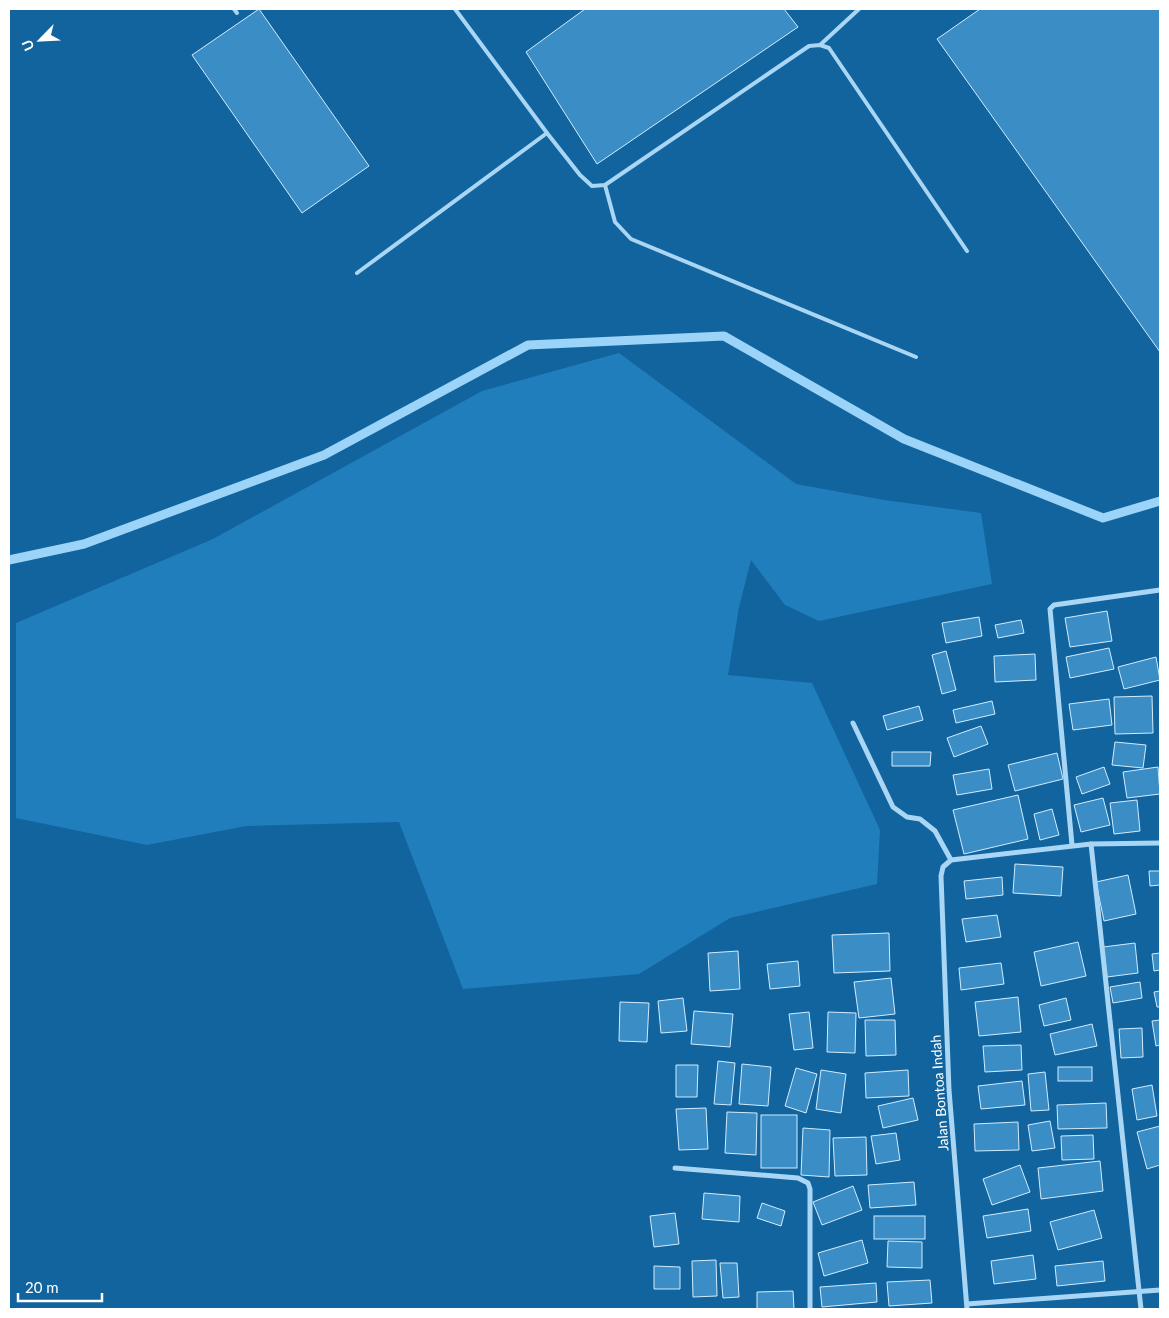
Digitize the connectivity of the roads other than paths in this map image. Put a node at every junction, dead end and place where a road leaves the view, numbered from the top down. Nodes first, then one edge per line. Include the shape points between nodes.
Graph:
1 (455, 9) edge
2 (859, 9) edge
3 (820, 45) junction
4 (547, 133) junction
5 (604, 185) junction
6 (967, 251) dead end
7 (358, 273) dead end
8 (916, 356) dead end
9 (1160, 590) edge
10 (853, 723) dead end
11 (1160, 843) edge
12 (1091, 844) junction
13 (1072, 845) junction
14 (951, 860) junction
15 (675, 1168) dead end
16 (1160, 1290) edge
17 (1140, 1292) junction
18 (967, 1307) edge
19 (810, 1309) edge
20 (1141, 1309) edge

1 - 4 lane
2 - 3 lane
3 - 5 lane via 809,46
3 - 6 lane via 829,48
4 - 5 lane via 586,181 592,186
4 - 7 lane
5 - 8 lane via 615,222 631,239
9 - 13 street via 1054,605 1050,609
10 - 14 street via 893,807 907,817 920,819 935,831
11 - 12 street
12 - 13 street
12 - 17 street
13 - 14 street
14 - 18 street, Jalan Bontoa Indah via 941,876 948,1090
15 - 19 street via 798,1178 808,1183
16 - 17 street
17 - 18 street
17 - 20 street

